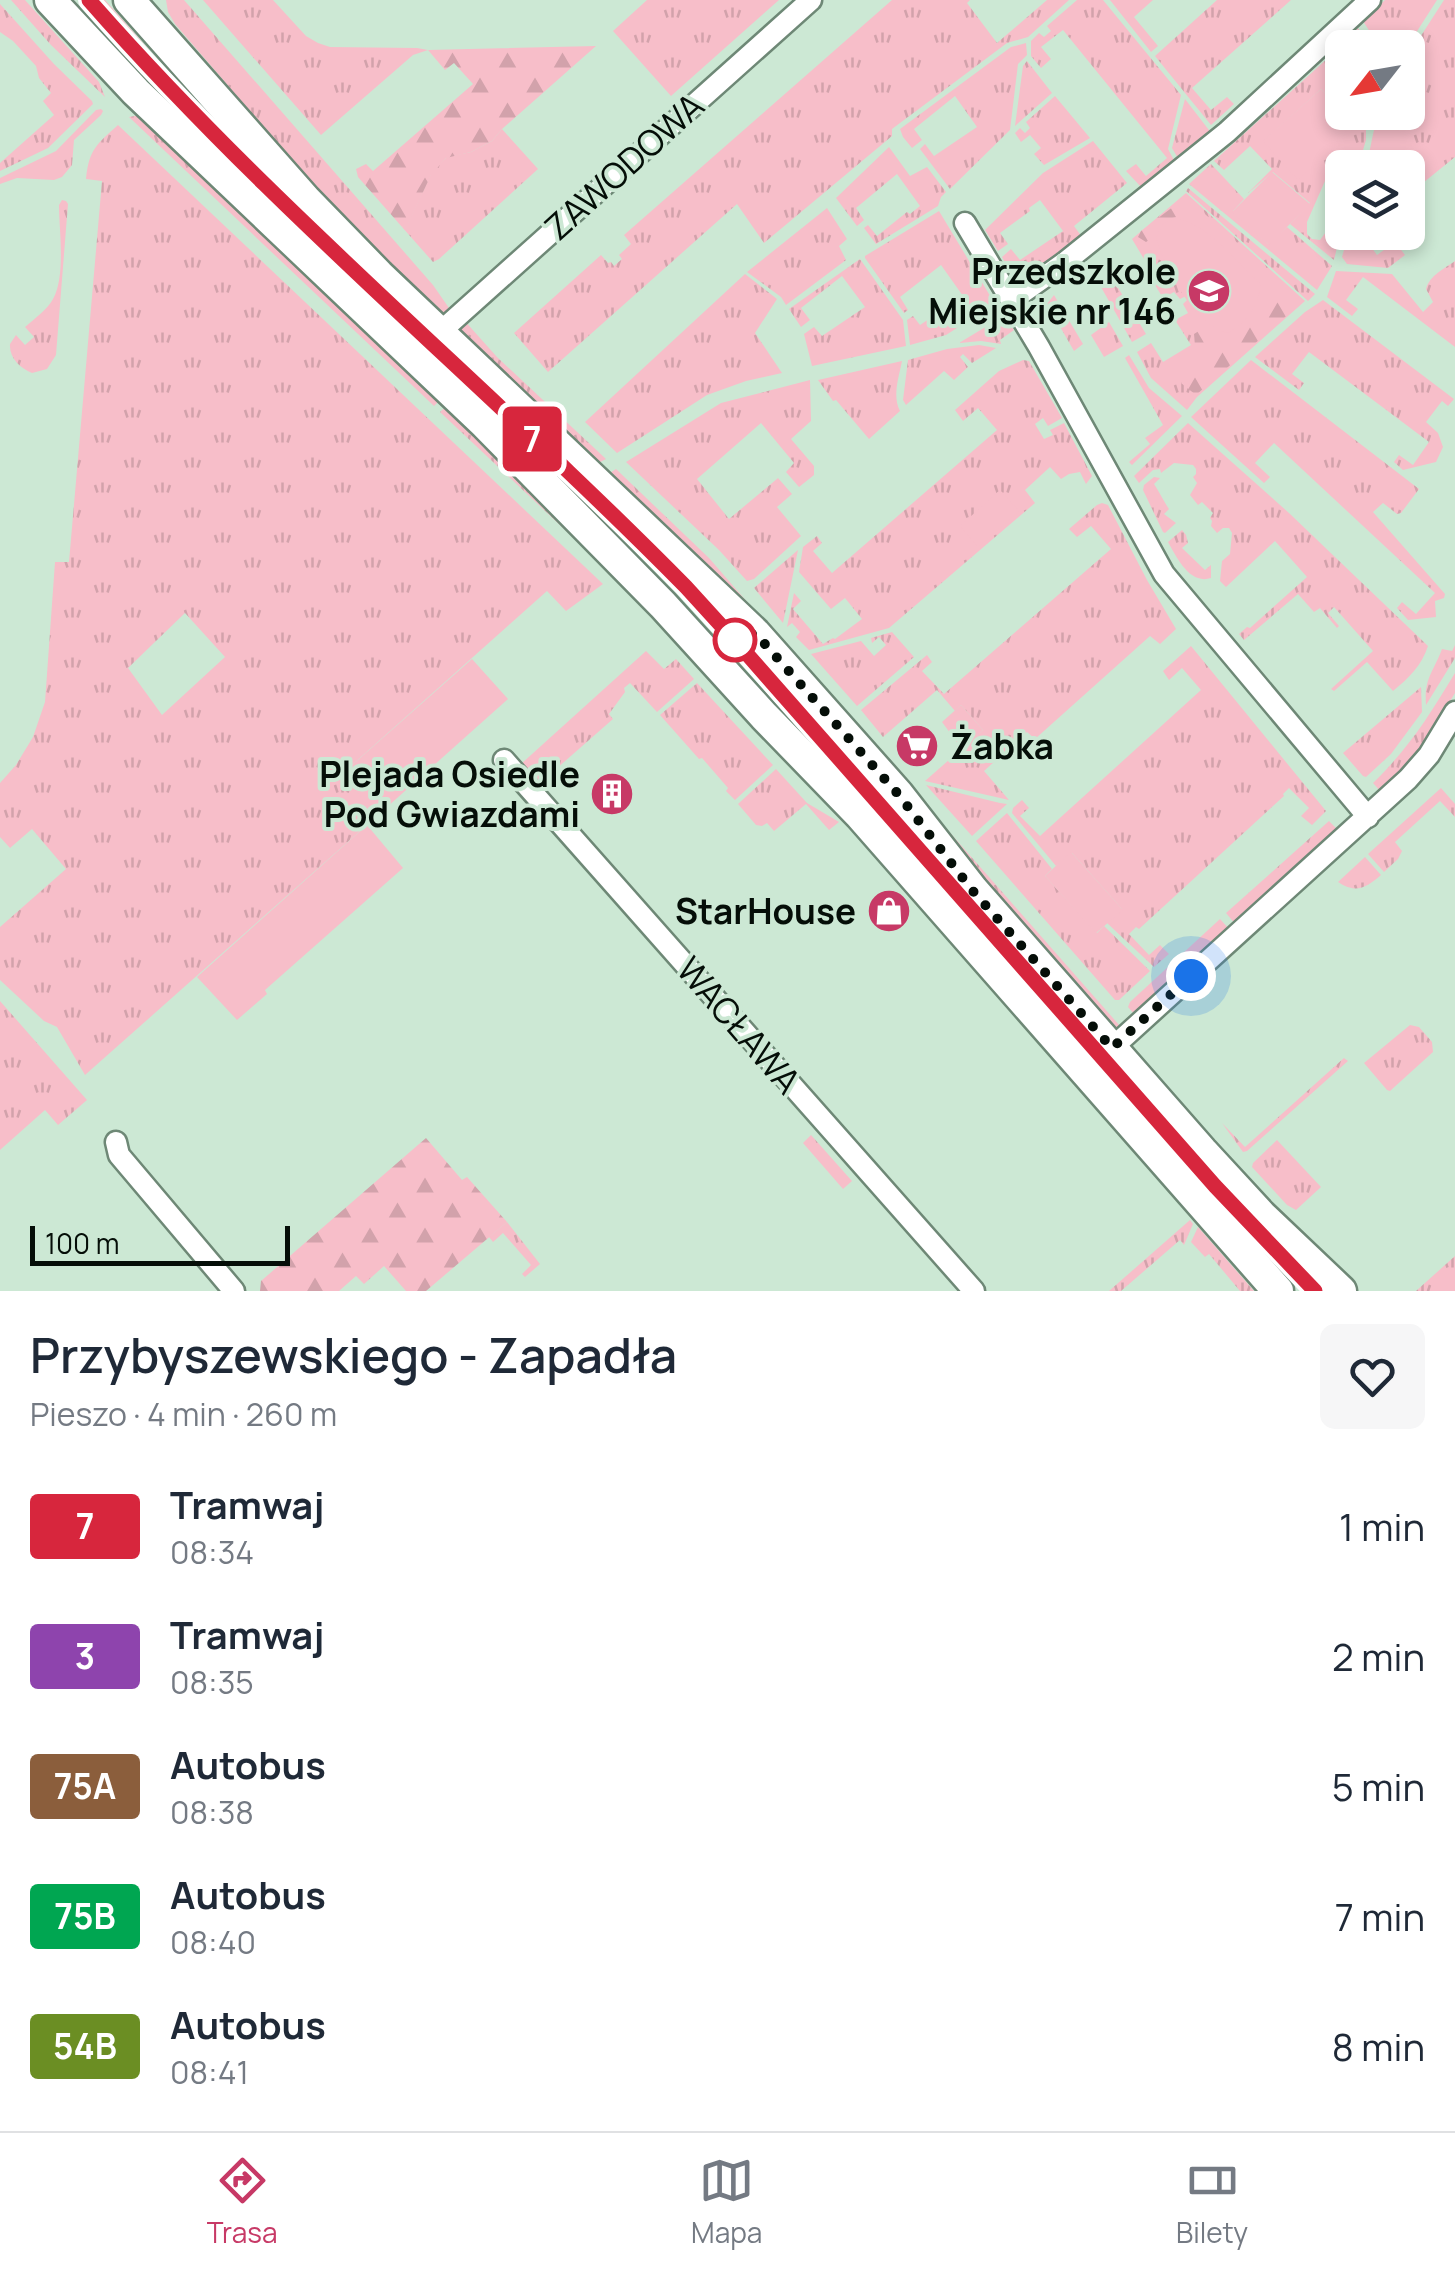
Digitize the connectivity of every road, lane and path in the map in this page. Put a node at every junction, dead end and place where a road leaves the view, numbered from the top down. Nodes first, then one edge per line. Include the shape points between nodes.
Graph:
1 (50, 0) edge
2 (129, 0) edge
3 (811, 0) edge
4 (1359, 4) edge
5 (965, 223) dead end
6 (1012, 300) junction
7 (439, 333) junction
8 (1455, 712) edge
9 (504, 760) dead end
10 (1368, 817) junction
11 (1112, 1048) junction
12 (116, 1142) dead end
13 (234, 1291) edge
14 (974, 1291) edge
15 (1278, 1291) edge
16 (1342, 1291) edge

1 - 15 main road via 136,92 497,436 841,793
2 - 7 main road via 306,200
3 - 7 street, ZAWODOWA
4 - 6 street via 1227,132
5 - 6 street
6 - 10 street via 1164,574
7 - 11 main road via 755,633
8 - 10 street via 1418,768
9 - 14 street, WACŁAWA
10 - 11 street
11 - 16 main road via 1248,1201
12 - 13 street via 119,1155

